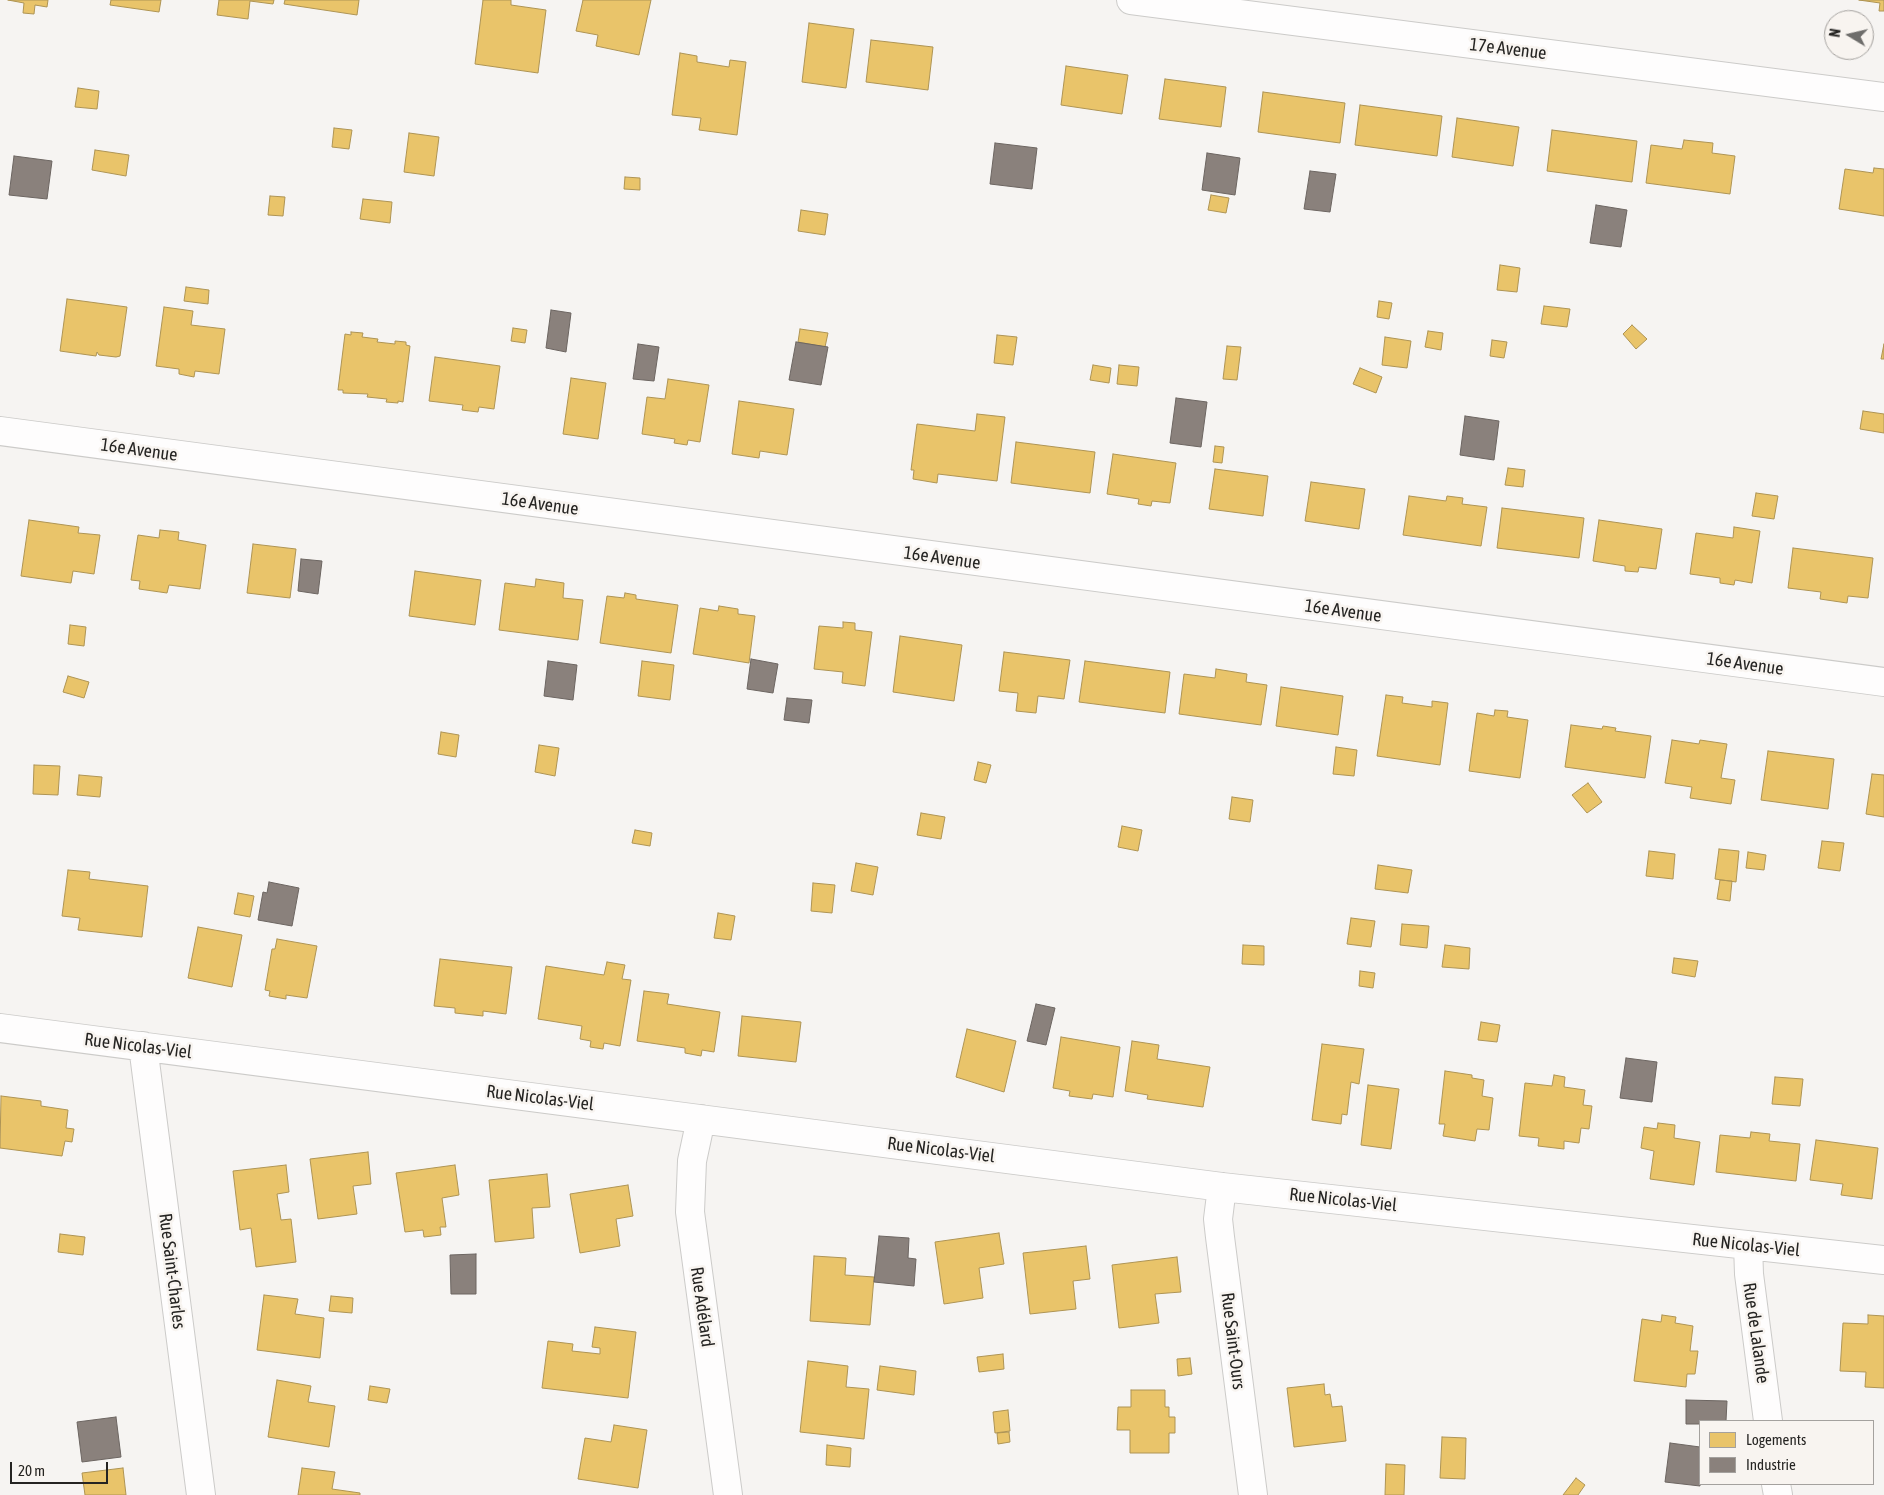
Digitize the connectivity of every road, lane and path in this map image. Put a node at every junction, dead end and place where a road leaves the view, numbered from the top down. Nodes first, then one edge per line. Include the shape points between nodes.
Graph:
1 (1131, 0) edge
2 (1884, 97) edge
3 (0, 432) edge
4 (1884, 682) edge
5 (0, 1028) edge
6 (143, 1046) junction
7 (701, 1119) junction
8 (1222, 1187) junction
9 (1748, 1245) junction
10 (1884, 1260) edge
11 (1768, 1420) edge
12 (201, 1495) edge
13 (728, 1495) edge
14 (1253, 1495) edge

1 - 2 street, 17e Avenue
3 - 4 street, 16e Avenue
5 - 6 street, Rue Nicolas-Viel
6 - 7 street, Rue Nicolas-Viel
6 - 12 street, Rue Saint-Charles
7 - 8 street, Rue Nicolas-Viel
7 - 13 street, Rue Adélard via 692,1161 690,1212
8 - 9 street, Rue Nicolas-Viel
8 - 14 street, Rue Saint-Ours via 1218,1219
9 - 10 street, Rue Nicolas-Viel
9 - 11 street, Rue de Lalande

